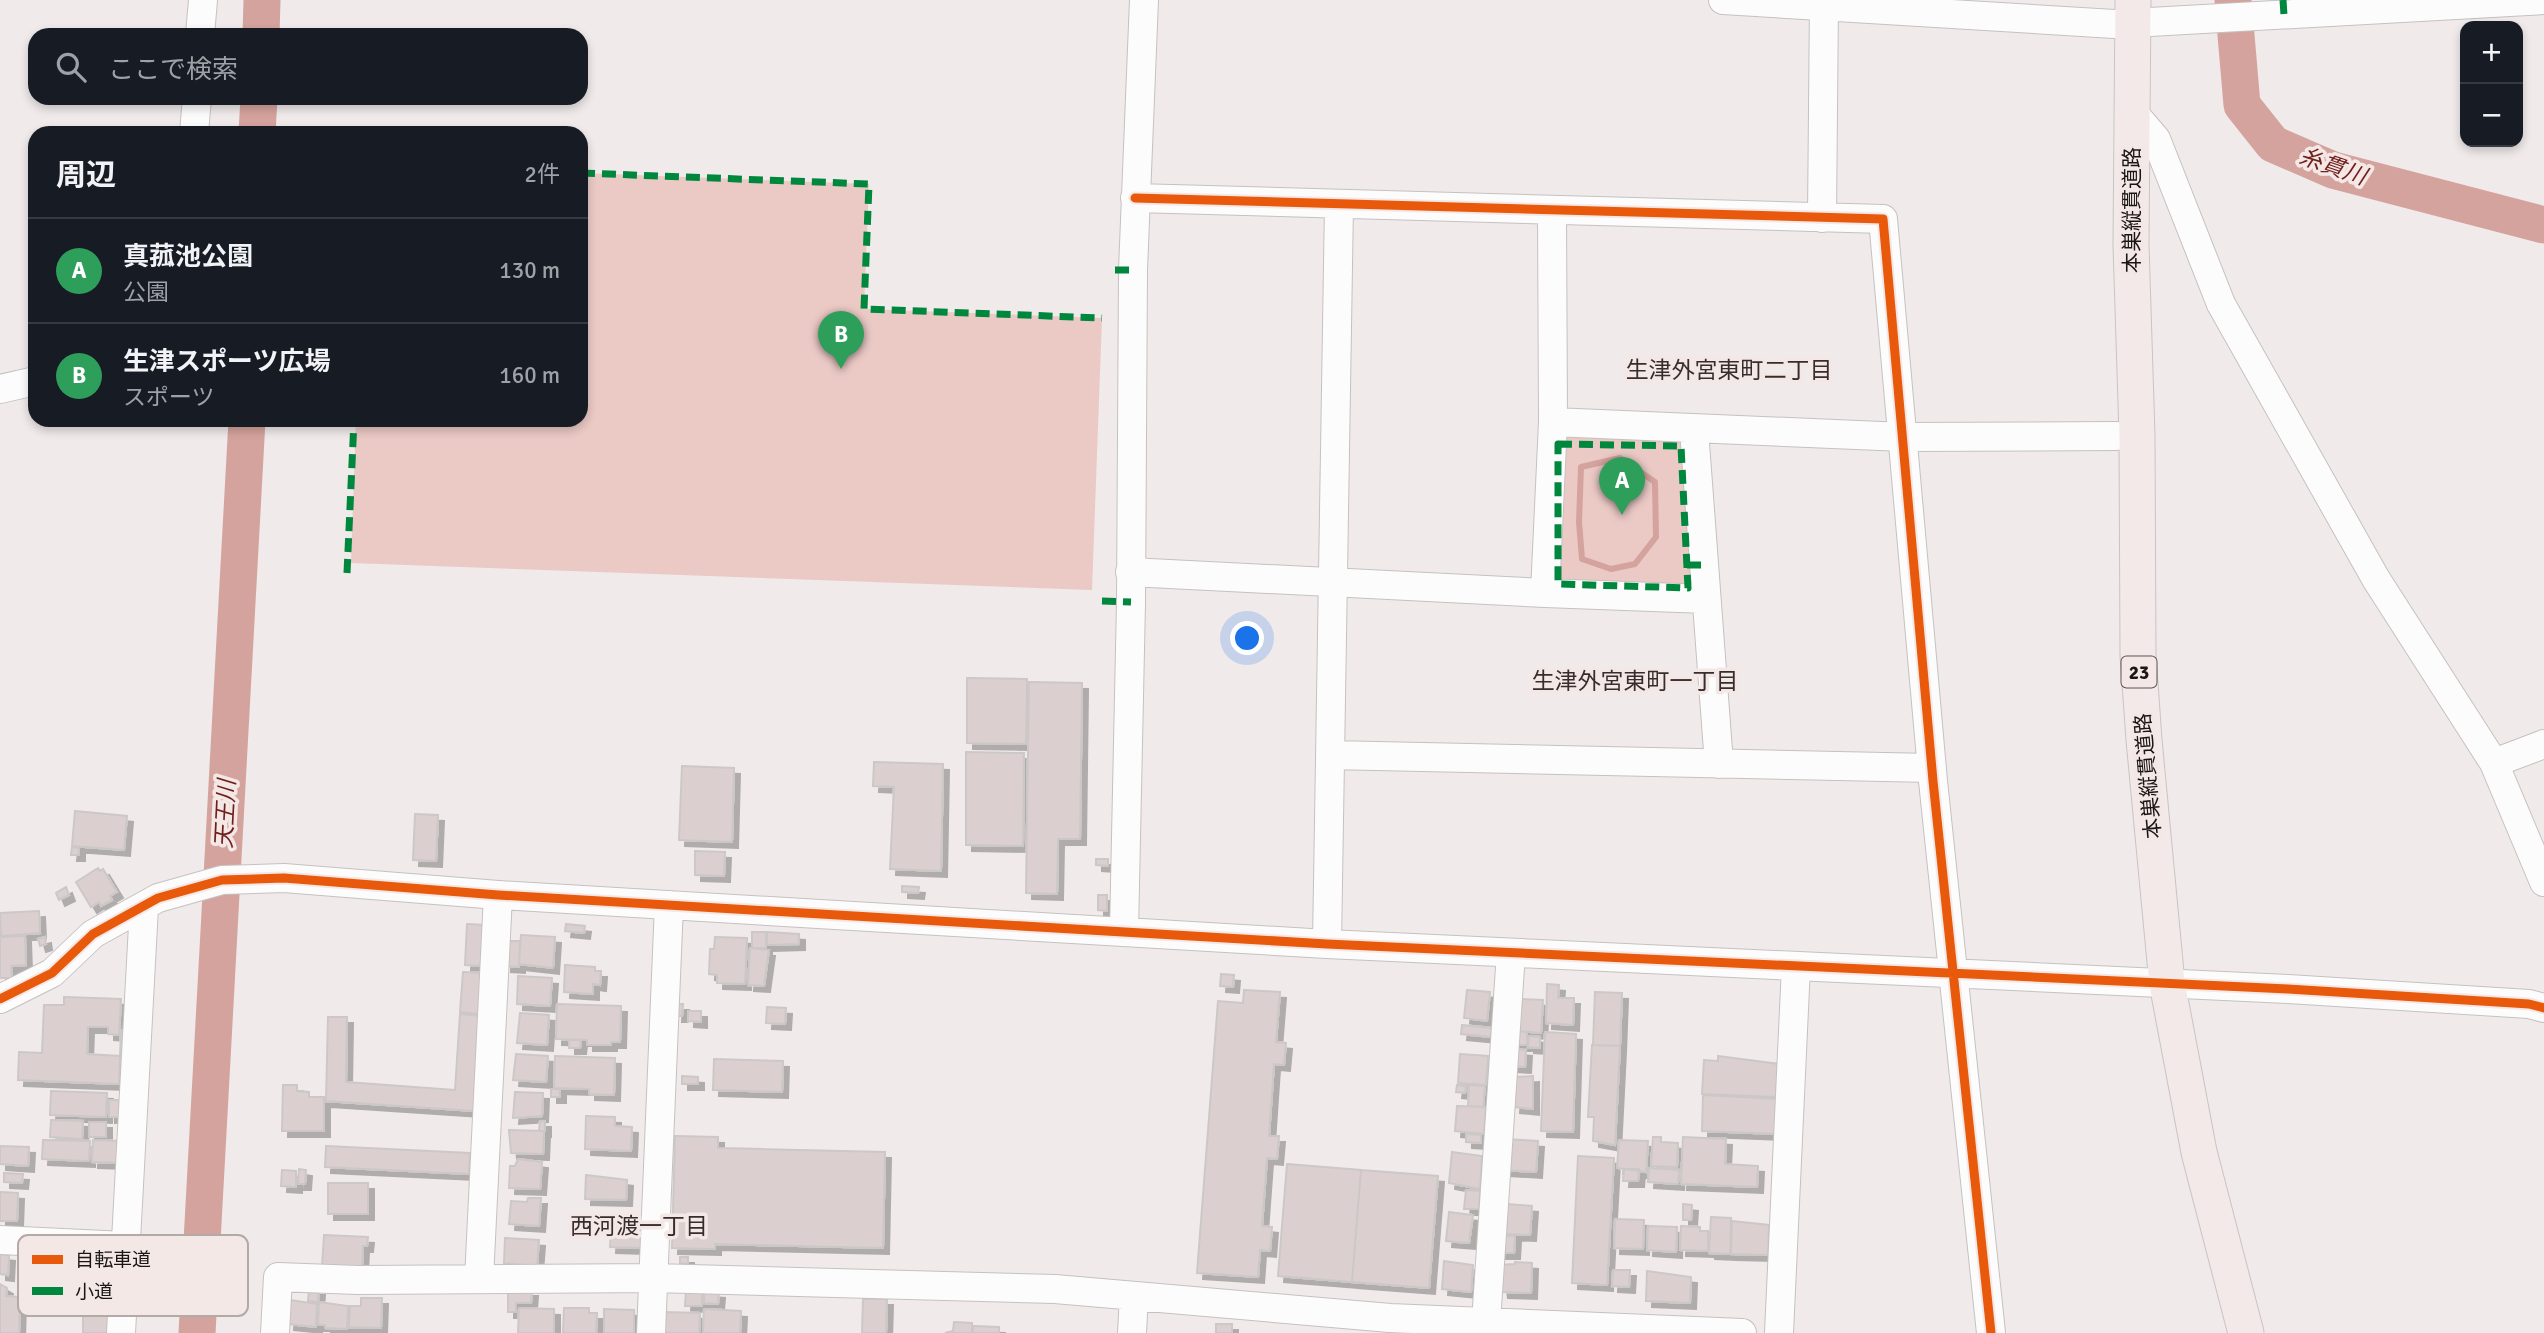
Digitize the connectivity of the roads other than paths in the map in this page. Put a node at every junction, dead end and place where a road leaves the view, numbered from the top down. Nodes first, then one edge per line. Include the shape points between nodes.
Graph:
1 (202, 0) edge
2 (1144, 0) edge
3 (1723, 0) edge
4 (2544, 1) edge
5 (1824, 3) edge
6 (2124, 12) edge
7 (200, 28) edge
8 (196, 105) edge
9 (2132, 111) junction
10 (195, 126) edge
11 (1135, 198) junction
12 (1339, 204) junction
13 (1552, 212) junction
14 (1822, 218) junction
15 (28, 383) edge
16 (0, 389) edge
17 (1553, 422) junction
18 (1694, 430) junction
19 (2116, 436) junction
20 (1904, 438) junction
21 (1130, 572) junction
22 (1332, 582) junction
23 (1545, 593) junction
24 (1706, 599) junction
25 (2544, 744) edge
26 (1330, 755) junction
27 (2494, 763) junction
28 (1718, 764) junction
29 (1932, 768) junction
30 (2544, 882) edge
31 (498, 895) junction
32 (151, 902) junction
33 (669, 905) junction
34 (1124, 932) junction
35 (1327, 944) junction
36 (1511, 953) junction
37 (1796, 966) junction
38 (1955, 974) junction
39 (2157, 983) junction
40 (0, 999) edge
41 (2544, 1008) edge
42 (126, 1235) edge
43 (0, 1240) edge
44 (18, 1241) edge
45 (653, 1278) junction
46 (478, 1279) junction
47 (1134, 1296) junction
48 (1486, 1322) junction
49 (1390, 1326) edge
50 (1689, 1331) edge
51 (275, 1333) edge
52 (651, 1333) edge
53 (1132, 1333) edge
54 (1742, 1333) edge
55 (1779, 1333) edge
56 (1991, 1333) edge
57 (2225, 1333) edge
58 (2246, 1333) edge

1 - 7 street
2 - 11 street
3 - 5 street
4 - 6 street via 2209,18
5 - 6 street
5 - 14 street
6 - 9 main road, 本巣縦貫道路 / 23
6 - 19 main road, 本巣縦貫道路 / 23 via 2109,246
8 - 10 street
9 - 27 street via 2156,139 2228,316 2376,579
9 - 39 main road, 本巣縦貫道路 / 23 via 2138,655
11 - 12 street
11 - 21 street
12 - 13 street
12 - 22 street
13 - 14 street
13 - 17 street
14 - 20 street via 1883,219
15 - 16 street
17 - 18 street
17 - 23 street
18 - 20 street
18 - 24 street
19 - 20 street
19 - 39 main road, 本巣縦貫道路 / 23 via 2117,655
20 - 29 street
21 - 22 street
21 - 34 street
22 - 23 street
22 - 26 street
23 - 24 street
24 - 28 street
25 - 27 street
26 - 28 street
26 - 35 street
27 - 30 street
28 - 29 street
29 - 38 street
31 - 32 street via 284,878 222,880
31 - 33 street
31 - 46 street
32 - 40 street via 93,934 52,973
32 - 42 street
33 - 34 street
33 - 45 street
34 - 35 street
35 - 36 street
36 - 37 street
36 - 48 street
37 - 38 street
37 - 55 street
38 - 39 street
38 - 56 street
39 - 41 street
39 - 57 main road, 本巣縦貫道路 / 23 via 2181,1167
39 - 58 main road, 本巣縦貫道路 / 23
43 - 44 street
45 - 46 street
45 - 47 street via 1055,1289
45 - 52 street
46 - 51 street via 278,1277
47 - 49 street
47 - 53 street
48 - 49 street
48 - 50 street
50 - 54 street

